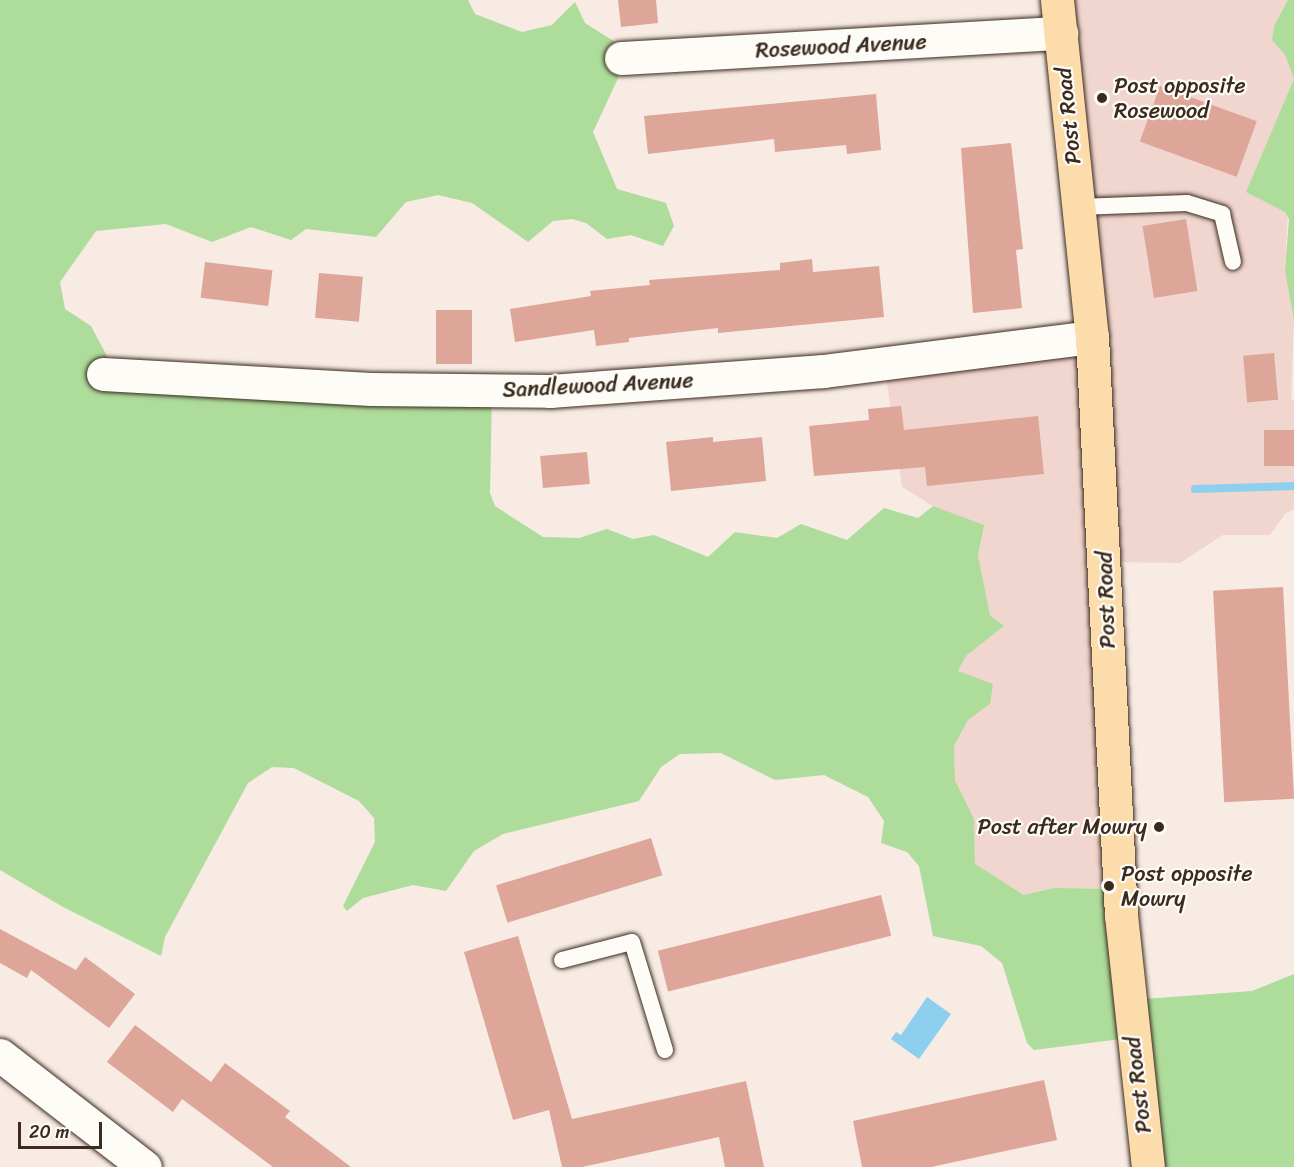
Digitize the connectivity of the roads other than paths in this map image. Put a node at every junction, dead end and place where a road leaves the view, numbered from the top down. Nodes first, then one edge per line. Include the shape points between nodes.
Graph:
1 (1055, 0) edge
2 (1061, 33) junction
3 (621, 58) dead end
4 (1078, 207) junction
5 (1233, 262) dead end
6 (1092, 337) junction
7 (103, 374) dead end
8 (562, 960) dead end
9 (665, 1050) dead end
10 (0, 1055) edge
11 (145, 1167) edge
12 (1148, 1167) edge

1 - 2 main road, Post Road
2 - 3 street, Rosewood Avenue
2 - 4 main road, Post Road
4 - 5 lane via 1187,204 1222,214
4 - 6 main road, Post Road
6 - 7 street, Sandlewood Avenue via 823,371 550,391 371,389
6 - 12 main road, Post Road via 1121,915
8 - 9 lane via 632,942
10 - 11 street

